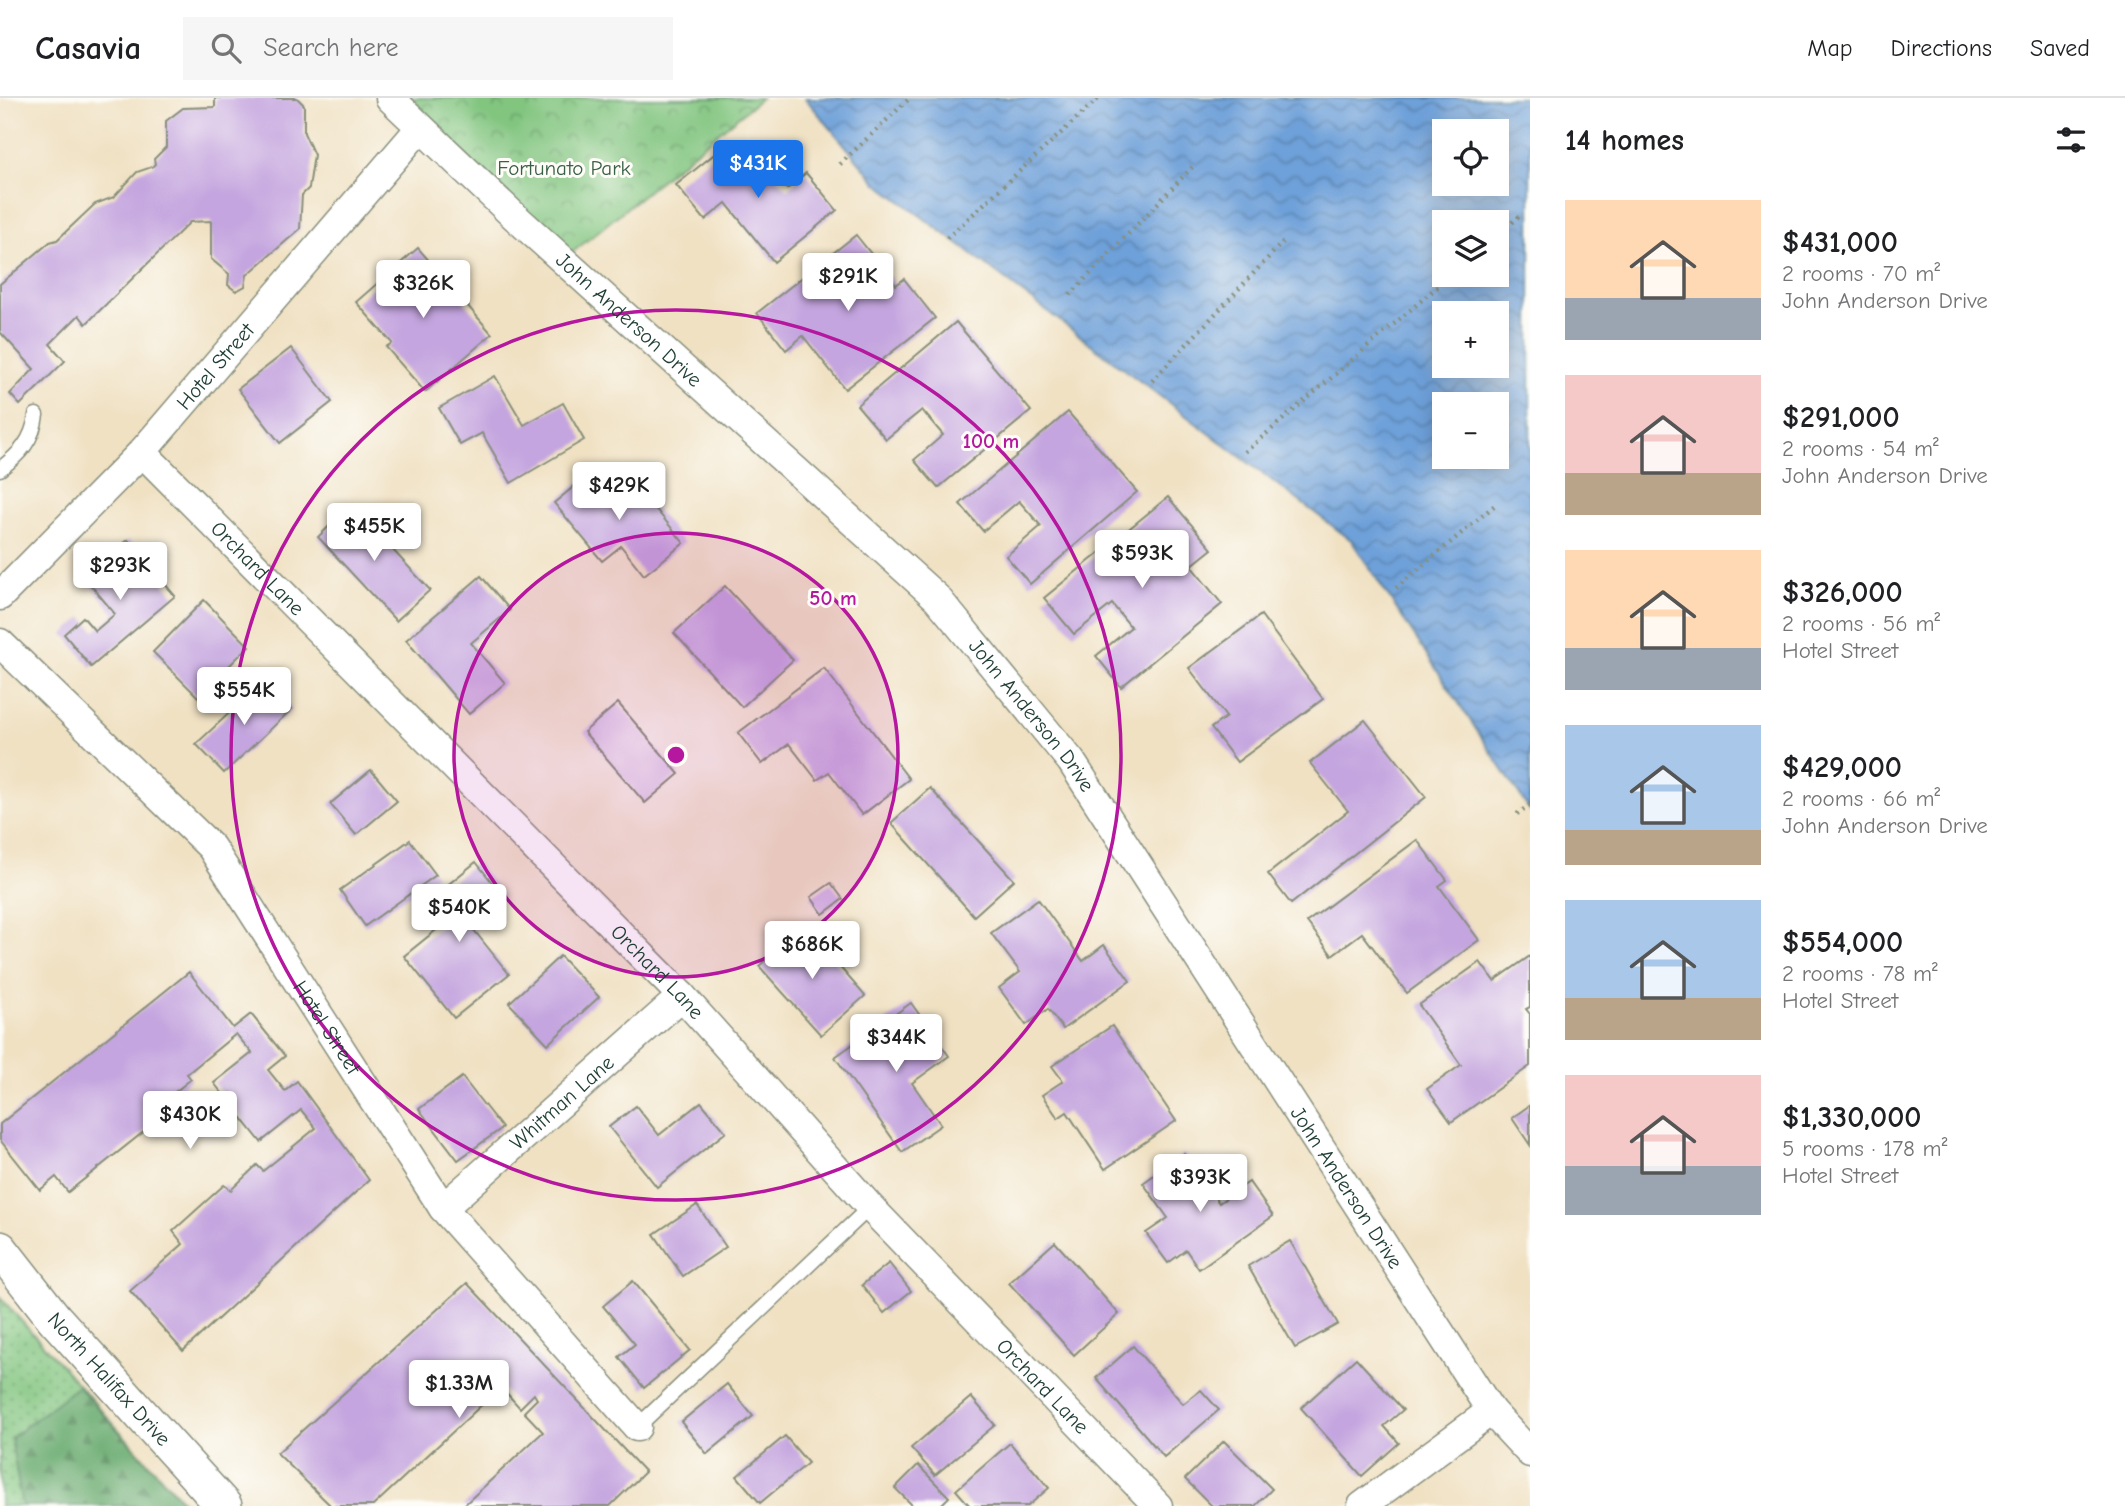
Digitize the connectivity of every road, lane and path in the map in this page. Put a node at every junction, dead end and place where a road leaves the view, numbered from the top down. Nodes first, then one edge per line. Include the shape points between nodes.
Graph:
1 (390, 98) edge
2 (910, 98) edge
3 (1099, 98) edge
4 (420, 128) junction
5 (840, 164) dead end
6 (1195, 164) dead end
7 (1522, 214) dead end
8 (1509, 225) edge
9 (947, 238) dead end
10 (1284, 241) dead end
11 (1437, 287) edge
12 (1070, 295) dead end
13 (1152, 382) dead end
14 (36, 415) dead end
15 (142, 452) junction
16 (1245, 452) dead end
17 (0, 470) edge
18 (1496, 504) dead end
19 (1396, 588) dead end
20 (0, 596) edge
21 (0, 643) edge
22 (1530, 805) edge
23 (1517, 814) dead end
24 (682, 996) junction
25 (870, 1207) junction
26 (443, 1209) junction
27 (0, 1249) edge
28 (1490, 1411) junction
29 (637, 1427) joint
30 (1530, 1453) edge
31 (224, 1506) edge
32 (1158, 1506) edge
33 (1362, 1506) edge

1 - 4 street, John Anderson Drive
2 - 5 path
3 - 9 path
4 - 15 street, Hotel Street
4 - 28 street, John Anderson Drive via 937,598 1071,761
6 - 12 path
7 - 8 path
10 - 13 path
11 - 16 path
14 - 17 lane via 26,447
15 - 20 street, Hotel Street
15 - 24 street, Orchard Lane
18 - 19 path
21 - 26 street, Hotel Street via 211,847
22 - 23 path
24 - 25 street, Orchard Lane
24 - 26 street, Whitman Lane
25 - 29 lane
25 - 32 street, Orchard Lane
26 - 29 street, Hotel Street
27 - 31 street, North Halifax Drive via 54,1318
28 - 30 street, John Anderson Drive
28 - 33 street

